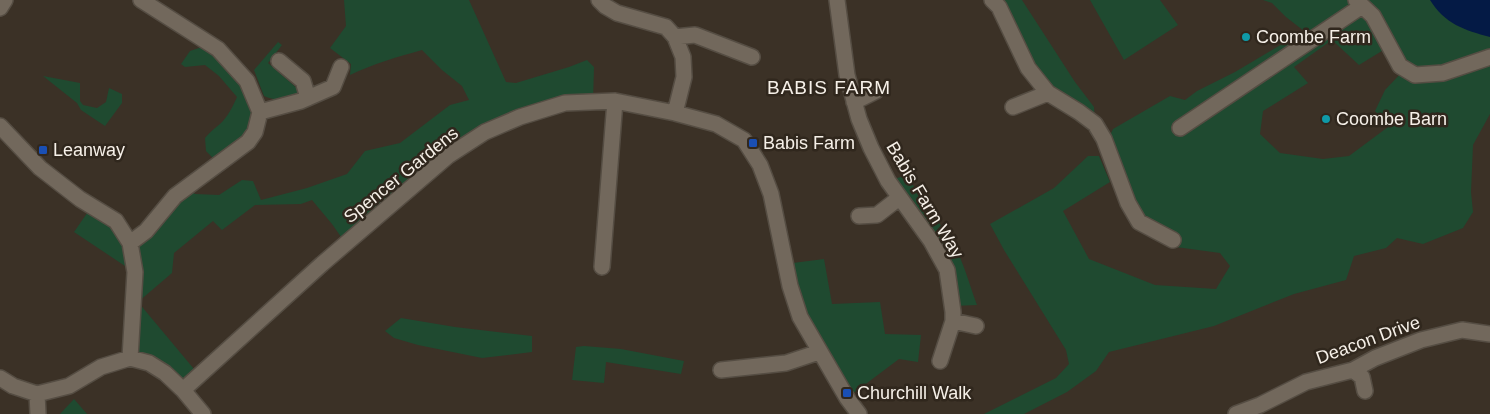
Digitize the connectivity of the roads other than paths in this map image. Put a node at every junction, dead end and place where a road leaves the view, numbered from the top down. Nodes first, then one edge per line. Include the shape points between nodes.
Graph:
1 (5, 0) edge
2 (141, 0) edge
3 (599, 0) edge
4 (837, 0) edge
5 (992, 0) edge
6 (1359, 3) edge
7 (0, 8) edge
8 (675, 36) junction
9 (752, 57) dead end
10 (1490, 57) edge
11 (279, 61) dead end
12 (342, 66) dead end
13 (876, 92) dead end
14 (1048, 93) junction
15 (308, 98) junction
16 (615, 101) junction
17 (854, 102) junction
18 (1013, 107) dead end
19 (260, 112) junction
20 (675, 113) junction
21 (0, 126) edge
22 (1180, 128) dead end
23 (899, 198) junction
24 (859, 216) dead end
25 (1173, 240) dead end
26 (130, 243) junction
27 (602, 267) dead end
28 (953, 321) junction
29 (976, 326) dead end
30 (1490, 334) edge
31 (819, 352) junction
32 (130, 358) junction
33 (940, 361) dead end
34 (721, 370) dead end
35 (1353, 370) junction
36 (0, 378) edge
37 (182, 390) junction
38 (1365, 391) dead end
39 (37, 394) junction
40 (38, 414) edge
41 (203, 414) edge
42 (859, 414) edge
43 (1236, 414) edge

1 - 7 street
2 - 19 street via 218,49 247,81
3 - 8 street via 617,13 666,27
4 - 17 street, Babis Farm Way via 847,76
5 - 14 street via 999,7 1028,68
6 - 10 street via 1373,16 1400,66 1415,75 1443,73
6 - 22 street
8 - 9 street via 695,35
8 - 20 street via 683,57 684,77
11 - 15 street via 304,81
12 - 15 street via 333,87
13 - 17 street
14 - 18 street
14 - 25 street via 1095,124 1139,222
15 - 19 street
16 - 20 street, Spencer Gardens
16 - 27 street
16 - 37 street, Spencer Gardens via 565,103 520,116 485,132 448,156
17 - 23 street, Babis Farm Way via 871,148
19 - 26 street via 255,132 248,142 175,196 146,231
20 - 31 street, Spencer Gardens via 716,124 744,140 760,165 772,194 790,286 800,317
21 - 26 street via 40,168 80,199 116,221
23 - 24 street via 877,215
23 - 28 street, Babis Farm Way via 948,270
26 - 32 street via 134,272
28 - 29 street
28 - 33 street, Babis Farm Way
30 - 35 street, Deacon Drive via 1462,330 1421,340
31 - 34 street via 786,363
31 - 42 street, Spencer Gardens
32 - 37 street via 149,363
32 - 39 street via 101,367 69,386
35 - 38 street via 1362,377
35 - 43 street, Deacon Drive via 1306,382
36 - 39 street
37 - 41 street
39 - 40 street

